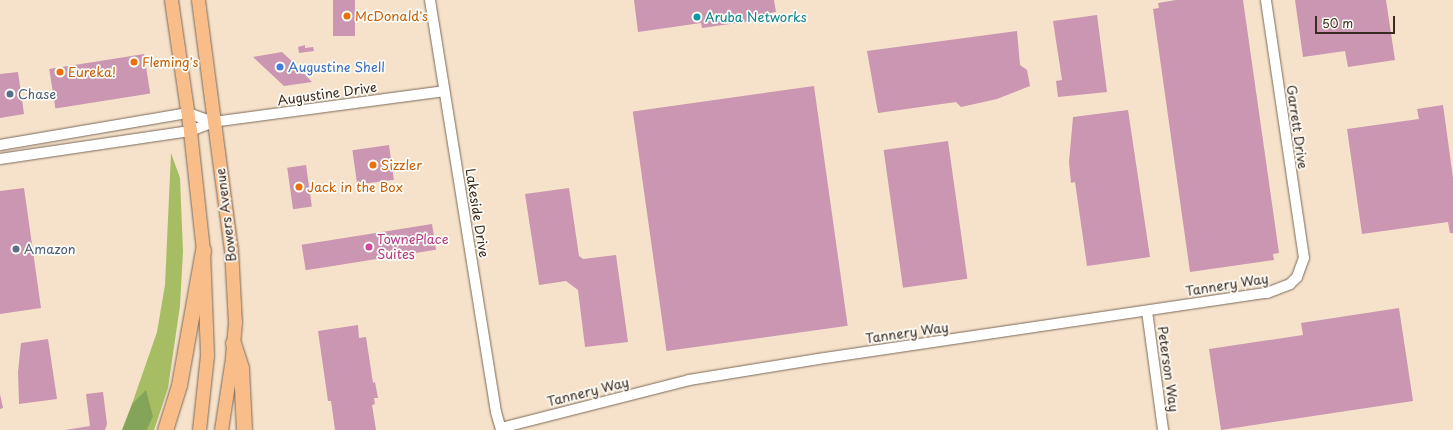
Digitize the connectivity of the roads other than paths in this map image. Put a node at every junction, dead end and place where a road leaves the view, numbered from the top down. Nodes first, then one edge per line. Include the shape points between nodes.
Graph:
1 (172, 0) edge
2 (198, 0) edge
3 (430, 0) edge
4 (1266, 0) edge
5 (444, 91) junction
6 (188, 113) junction
7 (213, 122) junction
8 (190, 131) junction
9 (0, 145) edge
10 (0, 159) edge
11 (204, 250) junction
12 (1304, 258) joint
13 (1147, 311) junction
14 (233, 343) junction
15 (501, 429) edge
16 (165, 430) edge
17 (199, 430) edge
18 (221, 430) edge
19 (244, 430) edge
20 (1163, 430) edge

1 - 6 main road, Bowers Avenue
2 - 7 main road, Bowers Avenue
3 - 5 street, Lakeside Drive
4 - 12 street, Garrett Drive
5 - 7 street, Augustine Drive
5 - 15 street, Lakeside Drive via 496,412
6 - 7 street, Augustine Drive
6 - 8 main road, Bowers Avenue
6 - 9 street, Augustine Drive
7 - 8 street, Augustine Drive
7 - 14 main road, Bowers Avenue via 231,249 235,322
8 - 10 street, Augustine Drive
8 - 11 main road, Bowers Avenue
11 - 16 highway via 179,385
11 - 17 main road, Bowers Avenue via 207,356
12 - 13 street, Tannery Way via 1297,278 1279,289
13 - 15 street, Tannery Way via 689,380
13 - 20 street, Peterson Way
14 - 18 main road, Bowers Avenue
14 - 19 highway via 241,368

